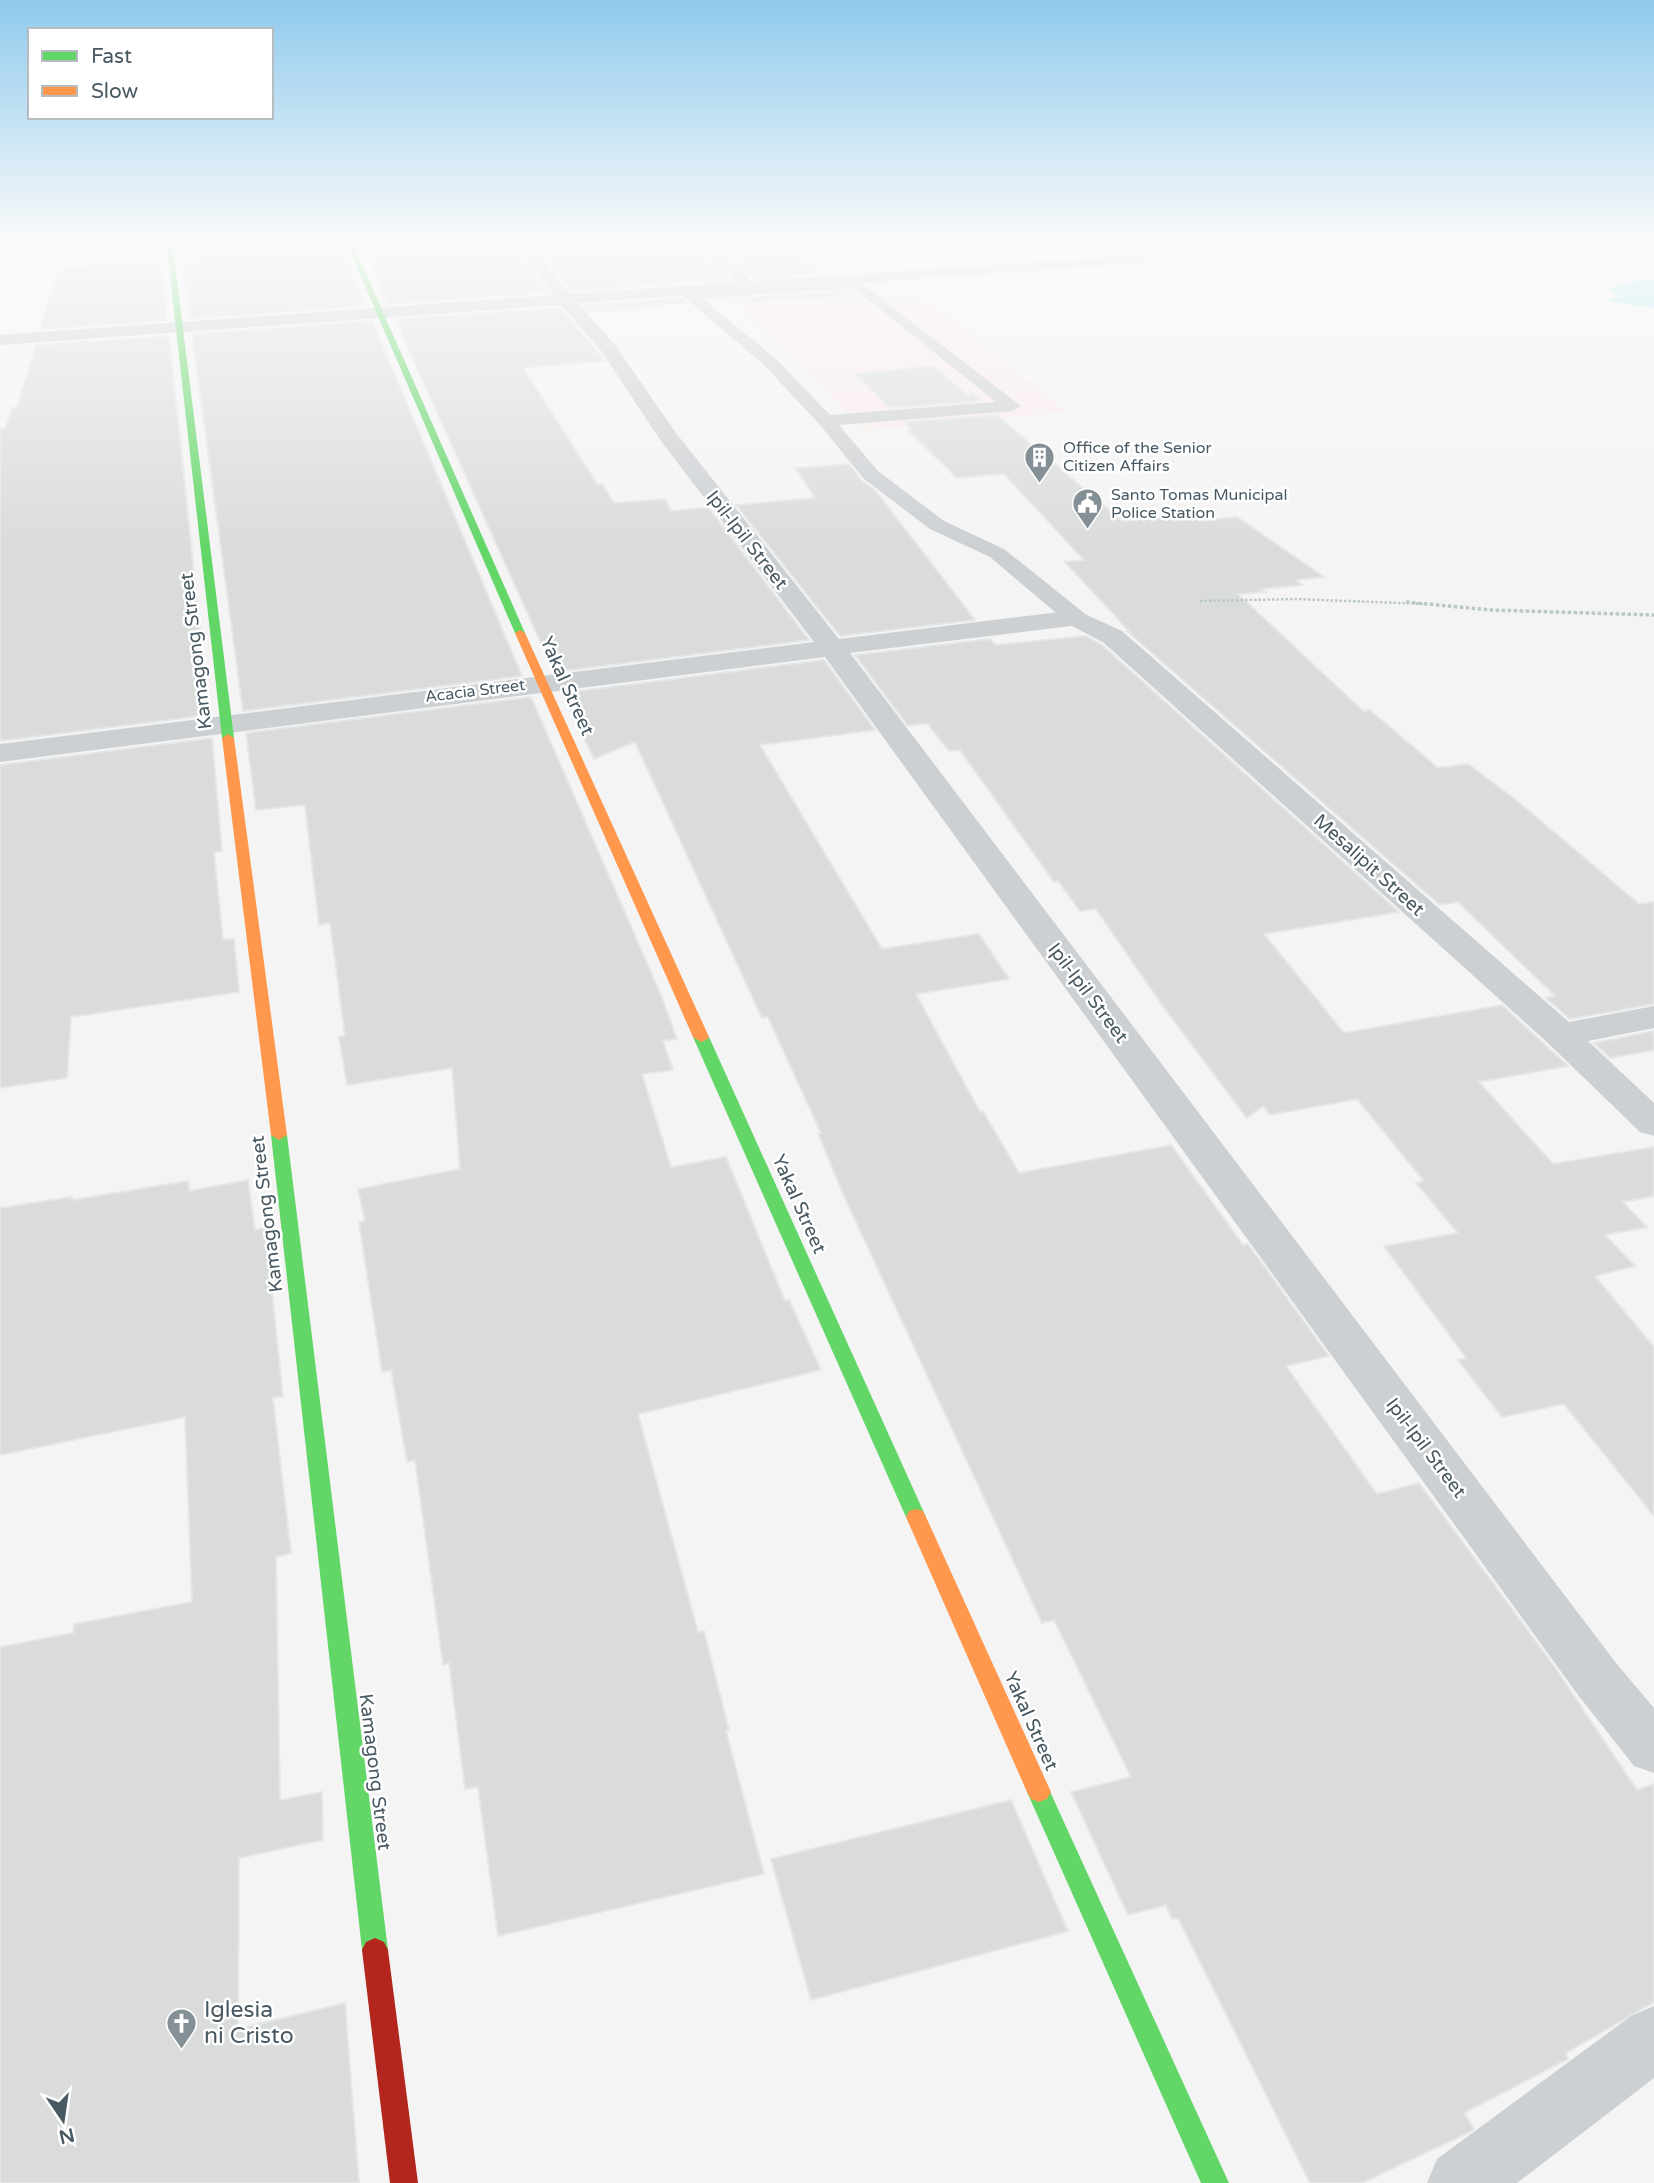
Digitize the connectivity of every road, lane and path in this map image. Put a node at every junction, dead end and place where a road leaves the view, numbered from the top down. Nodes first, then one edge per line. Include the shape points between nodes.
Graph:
1 (182, 342) edge
2 (394, 342) edge
3 (604, 342) edge
4 (745, 342) edge
5 (931, 342) edge
6 (826, 421) junction
7 (1200, 601) dead end
8 (1654, 615) edge
9 (1076, 618) junction
10 (832, 648) junction
11 (542, 682) junction
12 (226, 723) junction
13 (0, 753) edge
14 (1654, 1017) edge
15 (1560, 1035) junction
16 (1654, 1124) edge
17 (1654, 1749) edge
18 (1654, 2038) edge
19 (404, 2183) edge
20 (1215, 2183) edge
21 (1461, 2183) edge

1 - 12 street, Kamagong Street
2 - 11 street, Yakal Street
3 - 10 street, Ipil-Ipil Street via 668,437
4 - 6 lane
5 - 6 lane via 1012,406
6 - 9 lane via 871,475 937,525 997,553
7 - 8 path via 1402,602
9 - 10 street, Acacia Street
9 - 15 street, Mesalipit Street via 1113,637
10 - 11 street, Acacia Street
10 - 17 street, Ipil-Ipil Street
11 - 12 street, Acacia Street
11 - 20 street, Yakal Street
12 - 13 street, Acacia Street
12 - 19 street, Kamagong Street
14 - 15 street
15 - 16 street, Mesalipit Street
18 - 21 street

